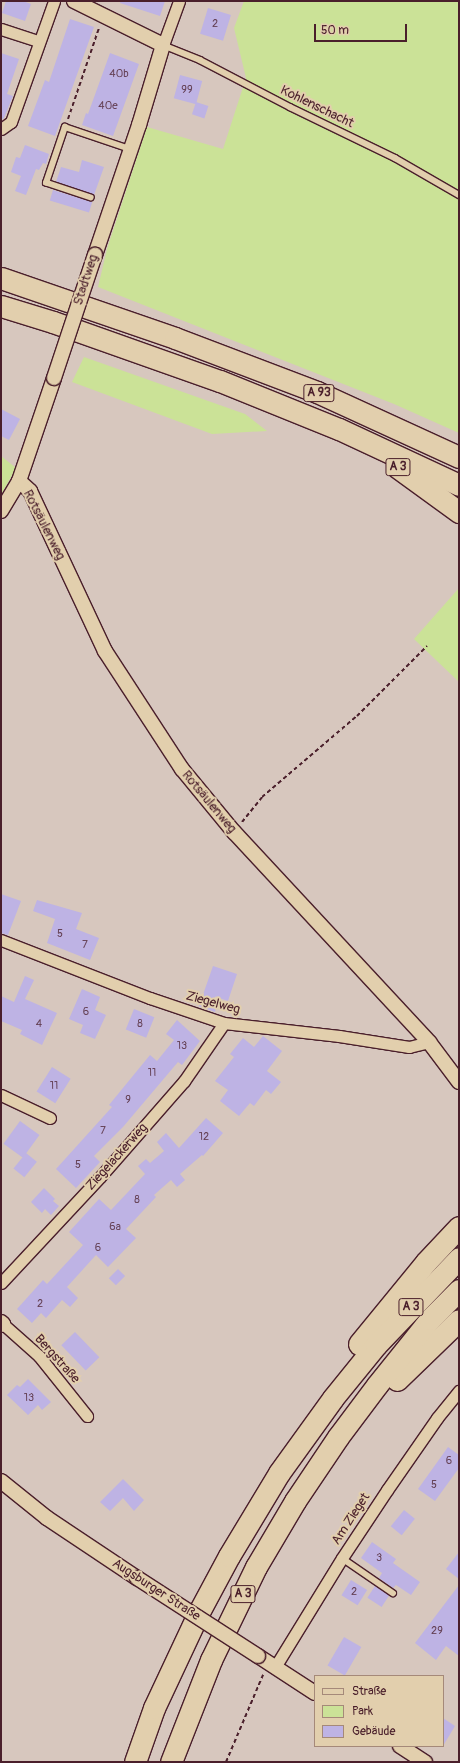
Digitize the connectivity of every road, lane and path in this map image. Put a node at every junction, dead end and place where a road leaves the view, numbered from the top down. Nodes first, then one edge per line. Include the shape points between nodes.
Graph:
1 (54, 1) edge
2 (74, 1) edge
3 (179, 1) edge
4 (103, 16) junction
5 (1, 29) edge
6 (39, 41) junction
7 (163, 45) junction
8 (65, 127) junction
9 (1, 128) edge
10 (130, 149) junction
11 (459, 195) edge
12 (91, 198) dead end
13 (1, 278) edge
14 (1, 306) edge
15 (339, 429) junction
16 (459, 457) edge
17 (19, 481) junction
18 (459, 484) edge
19 (1, 511) edge
20 (459, 512) edge
21 (427, 646) dead end
22 (234, 832) junction
23 (1, 940) edge
24 (224, 1023) junction
25 (429, 1042) junction
26 (459, 1082) edge
27 (1, 1095) edge
28 (50, 1118) dead end
29 (459, 1217) edge
30 (459, 1227) edge
31 (459, 1258) edge
32 (426, 1262) junction
33 (1, 1283) edge
34 (459, 1290) edge
35 (459, 1320) edge
36 (2, 1324) edge
37 (459, 1391) edge
38 (333, 1398) junction
39 (87, 1416) dead end
40 (338, 1437) junction
41 (1, 1481) edge
42 (342, 1558) junction
43 (393, 1593) dead end
44 (267, 1662) junction
45 (314, 1691) edge
46 (402, 1747) edge
47 (135, 1762) edge
48 (171, 1762) edge
49 (226, 1762) edge
50 (425, 1762) edge

1 - 6 street
2 - 4 street
3 - 7 street
4 - 7 street
4 - 8 path
5 - 6 street
6 - 9 street via 11,122
7 - 10 street, Stadtweg
7 - 11 lane, Kohlenschacht via 200,60 395,158
8 - 10 lane
8 - 12 lane via 46,183
10 - 17 street, Stadtweg, bridge
13 - 16 highway, A 93 via 175,338 317,392
14 - 15 highway, A 93 via 220,381
15 - 18 highway, A 93
15 - 20 highway, A 3
17 - 19 street, Stadtweg
17 - 22 street, Rotsäulenweg via 30,491 105,651 182,769
21 - 22 path via 357,716 262,797
22 - 25 street, Rotsäulenweg
23 - 24 street, Ziegelweg via 150,998
24 - 25 street, Ziegelweg via 409,1047
24 - 33 street, Ziegelackerweg via 184,1081 100,1177
25 - 26 street, Rotsäulenweg
27 - 28 street
29 - 32 highway, A 3 via 433,1245
30 - 32 highway, A 3
31 - 38 highway, A 3 via 376,1345
32 - 38 highway, A 3 via 337,1375
34 - 40 highway, A 3 via 430,1319
35 - 40 highway via 403,1373 370,1413
36 - 39 street, Bergstraße via 39,1356
37 - 42 street, Am Zieget via 432,1425
38 - 47 highway, A 3 via 279,1473 203,1603 154,1708
40 - 48 highway, A 3 via 295,1501 256,1567 211,1660
41 - 44 street, Augsburger Straße, bridge via 47,1518
42 - 43 lane
42 - 44 street, Am Zieget
44 - 45 street, Augsburger Straße
44 - 49 path
46 - 50 street

